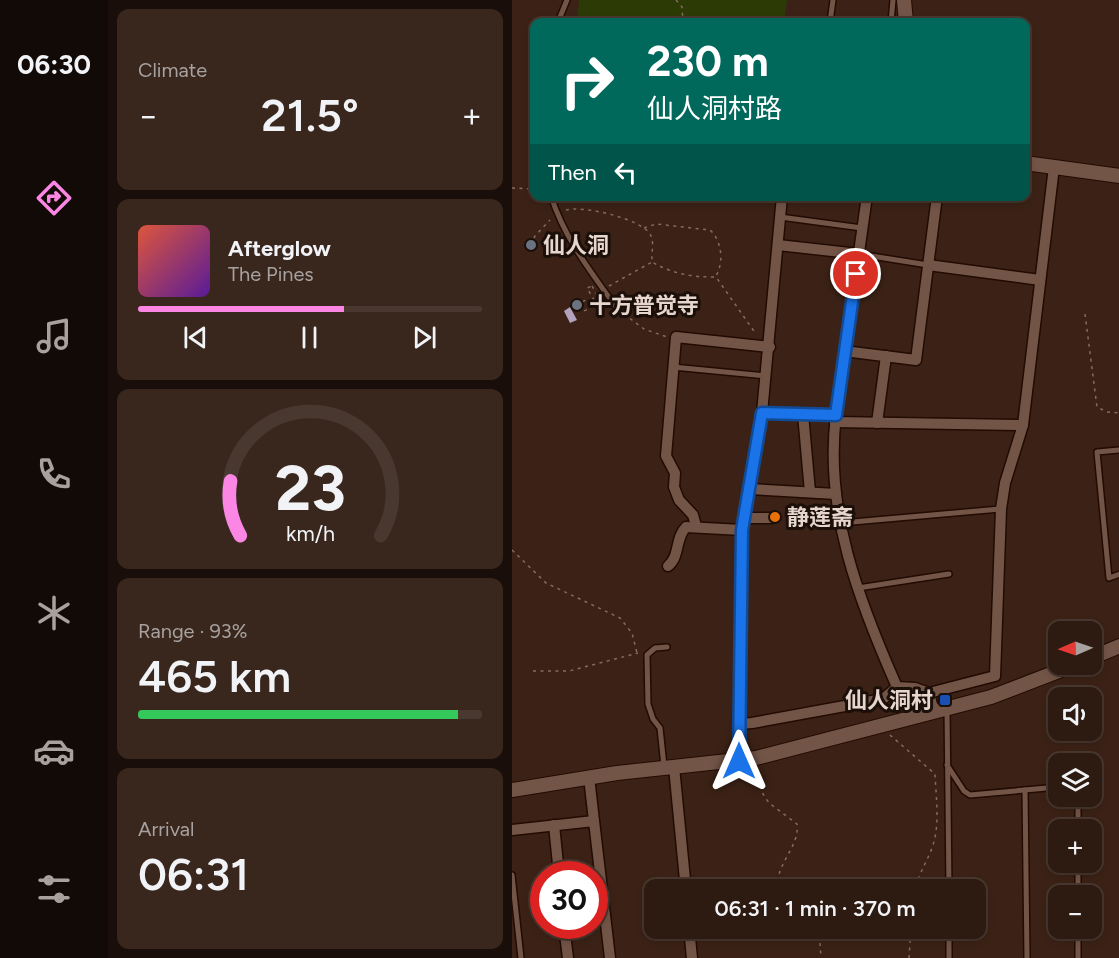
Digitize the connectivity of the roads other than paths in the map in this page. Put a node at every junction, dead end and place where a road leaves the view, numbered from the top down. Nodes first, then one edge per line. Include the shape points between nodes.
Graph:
1 (567, 0) edge
2 (833, 0) edge
3 (893, 0) edge
4 (904, 0) edge
5 (560, 18) edge
6 (831, 18) edge
7 (891, 18) edge
8 (906, 18) edge
9 (1030, 165) edge
10 (1054, 167) junction
11 (1120, 176) edge
12 (552, 201) edge
13 (782, 201) edge
14 (866, 201) edge
15 (936, 201) edge
16 (780, 218) junction
17 (863, 228) junction
18 (778, 245) junction
19 (858, 255) junction
20 (928, 265) junction
21 (1040, 280) junction
22 (618, 310) road end
23 (765, 347) junction
24 (844, 351) junction
25 (886, 356) junction
26 (672, 367) junction
27 (767, 376) junction
28 (762, 413) junction
29 (803, 414) junction
30 (836, 419) junction
31 (877, 423) junction
32 (1023, 425) junction
33 (1120, 450) edge
34 (749, 489) junction
35 (810, 492) junction
36 (836, 494) junction
37 (1001, 509) junction
38 (744, 518) junction
39 (772, 518) dead end
40 (841, 523) junction
41 (696, 526) junction
42 (742, 530) junction
43 (668, 566) dead end
44 (949, 574) dead end
45 (1120, 574) edge
46 (857, 588) junction
47 (1120, 646) edge
48 (667, 647) dead end
49 (1102, 653) edge
50 (1050, 675) edge
51 (898, 687) junction
52 (929, 693) junction
53 (940, 710) junction
54 (739, 724) junction
55 (739, 761) junction
56 (947, 765) junction
57 (669, 767) junction
58 (589, 777) junction
59 (1048, 788) edge
60 (512, 790) edge
61 (1025, 790) junction
62 (594, 821) junction
63 (554, 825) junction
64 (512, 830) edge
65 (558, 861) edge
66 (512, 875) edge
67 (684, 879) edge
68 (949, 879) edge
69 (566, 939) edge
70 (690, 939) edge
71 (949, 939) edge
72 (1078, 939) edge
73 (521, 958) edge
74 (568, 958) edge
75 (610, 958) edge
76 (692, 958) edge
77 (949, 958) edge
78 (1027, 958) edge
79 (1078, 958) edge

1 - 5 lane
2 - 6 lane
3 - 7 lane
4 - 8 street
9 - 10 street
10 - 11 street
10 - 21 street
12 - 22 lane via 572,245
13 - 16 street
14 - 17 street
15 - 20 street
16 - 17 lane
16 - 18 street
17 - 19 street
18 - 19 street
18 - 23 street
19 - 20 lane
19 - 24 street
20 - 21 street
20 - 25 street via 916,360
21 - 32 street
23 - 26 street via 676,337
23 - 27 street
24 - 25 street
24 - 30 street
25 - 31 street
26 - 27 lane
26 - 41 street via 666,456 675,473 674,487 679,500 693,515
27 - 28 street
28 - 29 street
28 - 34 street
29 - 30 street
29 - 35 street
30 - 31 street
30 - 36 street
31 - 32 street
32 - 37 street
33 - 45 lane via 1097,452 1109,578
34 - 35 street
34 - 38 street
35 - 36 street
36 - 40 street
37 - 40 lane
37 - 52 street via 995,676
38 - 39 street
38 - 42 street
40 - 46 street
41 - 42 street
41 - 43 street via 686,527 682,532 673,562
42 - 54 street
44 - 46 lane
46 - 51 street
47 - 49 street
48 - 57 lane via 655,648 647,655 648,705 660,728
50 - 53 street
51 - 52 street
51 - 54 street via 882,699
52 - 53 street
53 - 55 street
53 - 56 lane
54 - 55 street
55 - 57 street
56 - 61 lane via 970,795
56 - 68 lane
57 - 58 street
57 - 67 street
58 - 60 street
58 - 62 street
59 - 61 lane
61 - 78 lane
62 - 63 street
62 - 75 street
63 - 64 street
63 - 65 street
66 - 73 lane
69 - 74 street
70 - 76 street
71 - 77 lane
72 - 79 lane

